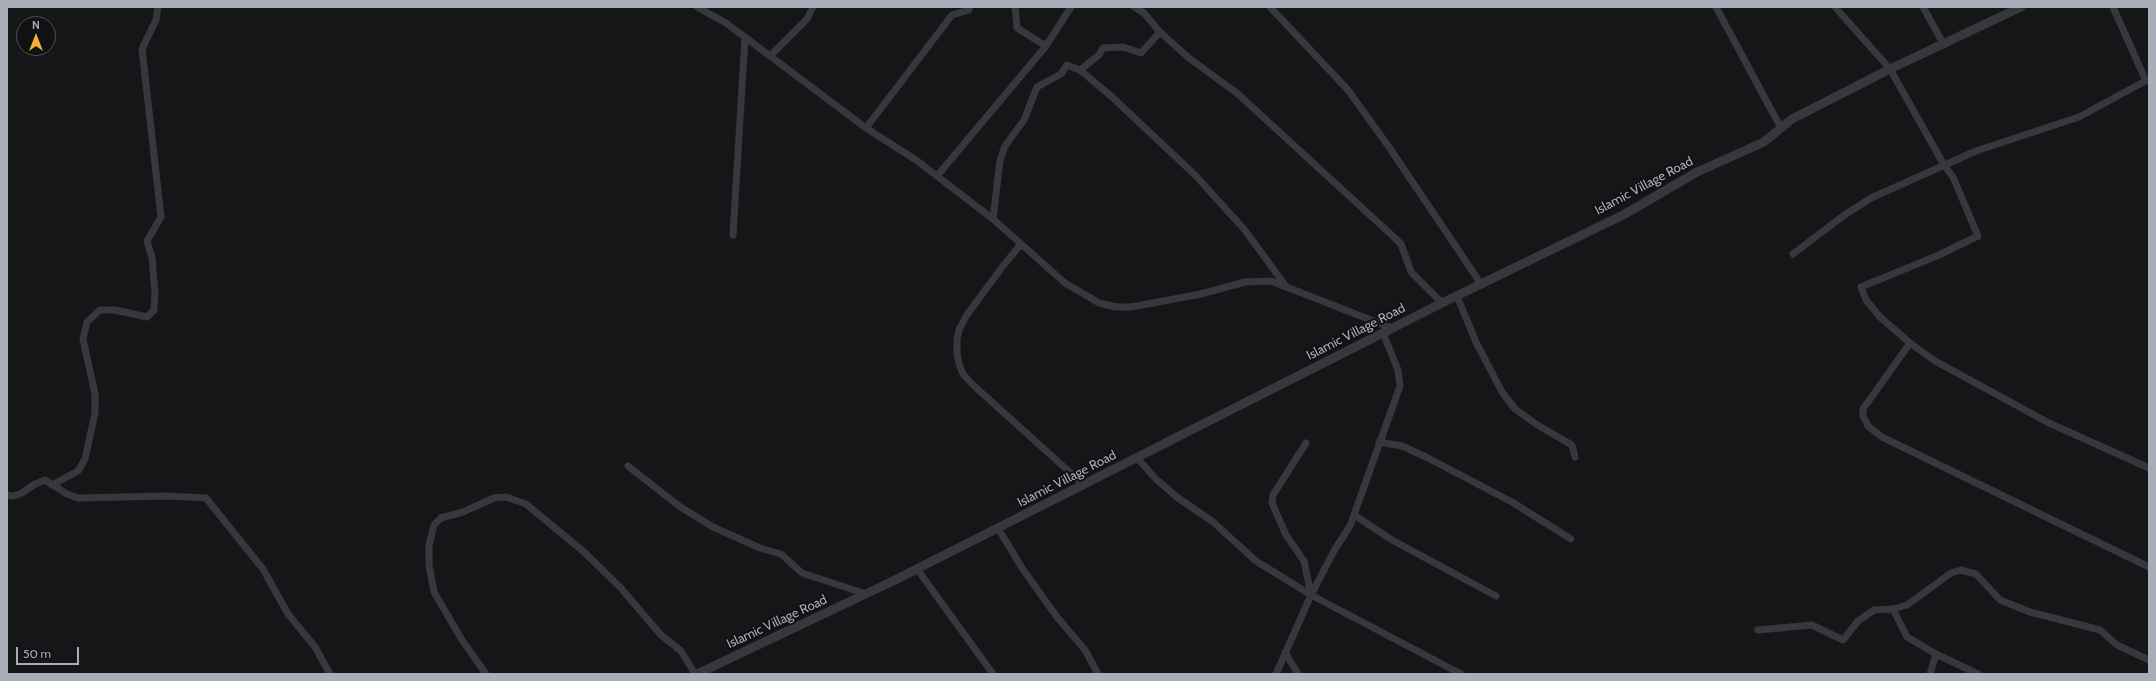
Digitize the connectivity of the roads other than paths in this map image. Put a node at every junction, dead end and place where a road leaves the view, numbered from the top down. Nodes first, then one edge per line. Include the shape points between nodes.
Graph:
1 (158, 7) edge
2 (697, 7) edge
3 (813, 7) edge
4 (951, 7) edge
5 (970, 7) edge
6 (1015, 7) edge
7 (1071, 7) edge
8 (1134, 7) edge
9 (1270, 7) edge
10 (1716, 7) edge
11 (1836, 7) edge
12 (1923, 7) edge
13 (2021, 7) edge
14 (2113, 7) edge
15 (952, 15) junction
16 (1160, 32) junction
17 (745, 37) junction
18 (1944, 45) junction
19 (1046, 46) junction
20 (770, 56) junction
21 (1890, 69) junction
22 (1080, 70) junction
23 (2147, 80) edge
24 (866, 128) junction
25 (1781, 128) junction
26 (1944, 165) junction
27 (936, 176) junction
28 (993, 219) junction
29 (733, 235) dead end
30 (1022, 244) junction
31 (1793, 254) dead end
32 (1481, 284) junction
33 (1286, 285) junction
34 (1457, 296) junction
35 (1442, 303) junction
36 (1394, 328) junction
37 (1383, 333) junction
38 (1910, 343) junction
39 (1379, 442) junction
40 (1306, 443) dead end
41 (1575, 457) dead end
42 (1137, 458) junction
43 (628, 466) dead end
44 (2149, 468) edge
45 (52, 485) junction
46 (1084, 485) junction
47 (7, 495) edge
48 (1354, 516) junction
49 (998, 528) junction
50 (1571, 539) dead end
51 (2149, 567) edge
52 (917, 568) junction
53 (866, 594) junction
54 (1311, 595) junction
55 (1496, 596) dead end
56 (1893, 609) junction
57 (1758, 630) dead end
58 (1285, 652) junction
59 (1936, 654) junction
60 (2149, 660) edge
61 (330, 674) edge
62 (486, 674) edge
63 (696, 674) edge
64 (993, 674) edge
65 (1098, 674) edge
66 (1276, 674) edge
67 (1298, 674) edge
68 (1461, 674) edge
69 (1930, 674) edge
70 (1978, 674) edge

1 - 45 street via 156,20 142,49 161,217 147,241 152,258 154,310 147,316 100,310 88,322 83,339 95,394 95,413 89,444 78,471
2 - 17 street
3 - 20 street via 807,19
4 - 15 street
5 - 15 street via 969,10
6 - 19 street via 1017,28
7 - 19 street
8 - 16 street via 1144,13
9 - 32 street via 1348,90
10 - 25 street
11 - 21 street
12 - 18 street
13 - 18 street, Islamic Village Road
14 - 23 street
15 - 24 street
16 - 22 street via 1141,53 1123,46 1103,48 1099,55
16 - 35 street via 1189,58 1238,94 1396,239 1401,244 1411,272
17 - 20 street
17 - 29 street
18 - 21 street, Islamic Village Road
19 - 27 street
20 - 24 street
21 - 25 street, Islamic Village Road via 1792,119
21 - 26 street
22 - 28 street via 1067,65 1061,74 1037,87 1024,120 1004,146
22 - 33 street via 1195,174 1244,229
23 - 26 street via 2079,117 1976,150
24 - 27 street
25 - 32 street, Islamic Village Road via 1764,142 1697,172 1625,214
26 - 31 street via 1865,201
26 - 38 street via 1959,189 1978,236 1861,287 1866,300 1880,317
27 - 28 street
28 - 30 street
30 - 33 street via 1065,283 1099,303 1116,307 1131,307 1180,298 1245,282 1271,281
30 - 46 street via 963,322 957,339 957,353 963,374 972,384
32 - 34 street, Islamic Village Road
33 - 36 street
34 - 35 street, Islamic Village Road
34 - 41 street via 1476,342 1502,392 1515,409 1572,445
35 - 36 street, Islamic Village Road
36 - 37 street, Islamic Village Road
37 - 39 street via 1398,370 1400,386
37 - 42 street, Islamic Village Road
38 - 44 street via 1941,364 2036,416
38 - 51 street via 1863,408 1863,416 1868,426 1882,437
39 - 48 street
39 - 50 street via 1402,446 1481,484
40 - 54 street via 1273,495 1272,503 1286,536 1304,561
42 - 46 street, Islamic Village Road
42 - 54 street via 1156,479 1212,521 1256,561
43 - 53 street via 679,506 713,526 760,548 781,554 802,573
45 - 47 street via 45,480 22,493
45 - 61 street via 78,498 206,498 263,568 288,614 315,647
46 - 49 street, Islamic Village Road
48 - 54 street
48 - 55 street via 1392,540
49 - 52 street, Islamic Village Road
49 - 65 street via 1057,617 1085,650
52 - 53 street, Islamic Village Road
52 - 64 street
53 - 63 street, Islamic Village Road
54 - 58 street
54 - 68 street
56 - 57 street via 1874,610 1858,621 1843,640 1812,625
56 - 59 street via 1906,637
56 - 60 street via 1907,605 1951,573 1961,570 1976,574 2000,600 2030,612 2100,630 2117,645
58 - 66 street
58 - 67 street
59 - 69 street
59 - 70 street
62 - 63 street via 462,640 434,592 429,565 429,545 434,525 441,518 463,512 494,498 506,497 526,504 584,552 620,587 661,635 682,651

